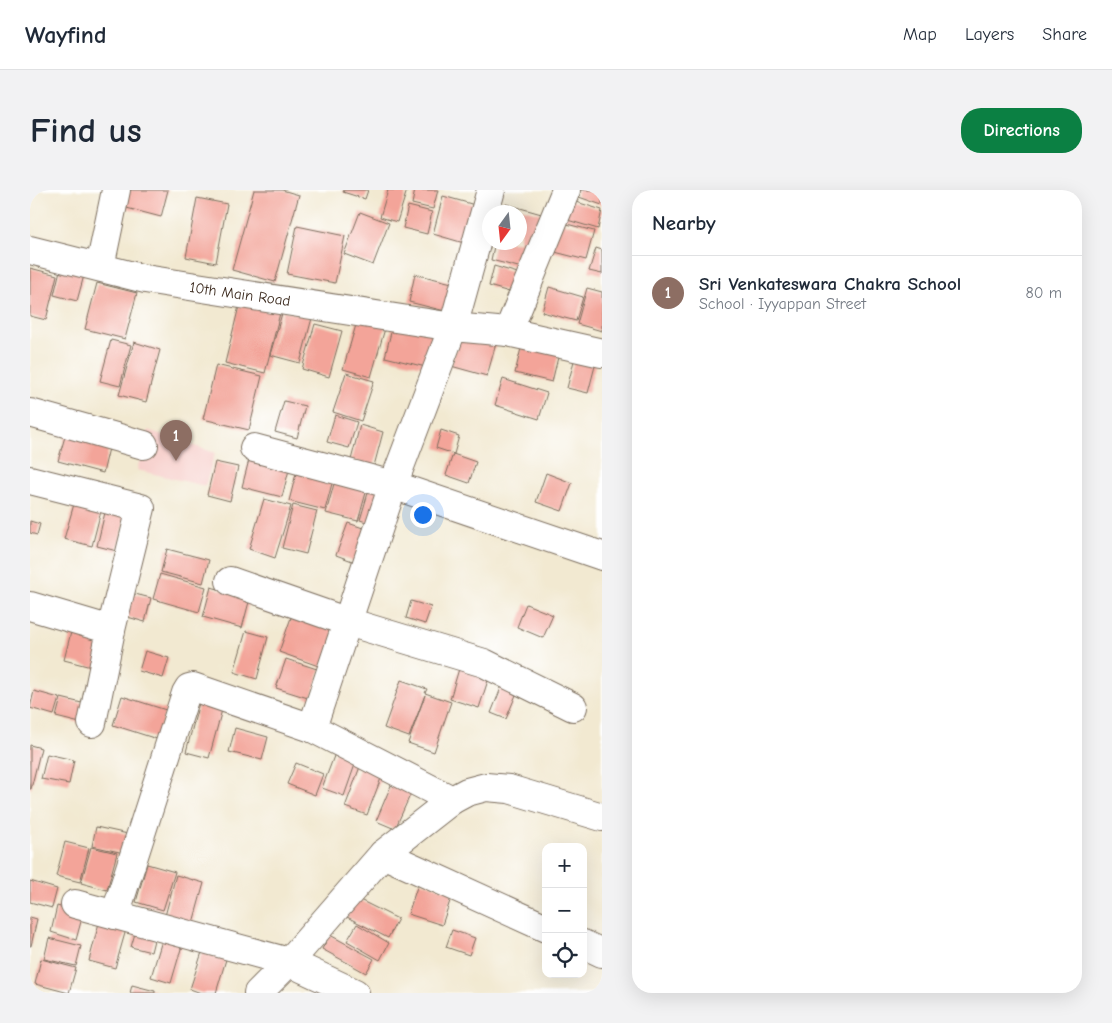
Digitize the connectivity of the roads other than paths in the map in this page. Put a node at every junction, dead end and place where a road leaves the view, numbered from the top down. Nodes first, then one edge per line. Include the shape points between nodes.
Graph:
1 (116, 190) edge
2 (566, 190) edge
3 (484, 192) edge
4 (30, 250) edge
5 (100, 267) junction
6 (453, 327) junction
7 (508, 332) junction
8 (602, 351) edge
9 (30, 413) edge
10 (144, 445) dead end
11 (254, 448) dead end
12 (30, 480) edge
13 (393, 485) junction
14 (602, 556) edge
15 (230, 581) dead end
16 (30, 606) edge
17 (348, 622) junction
18 (111, 630) junction
19 (573, 707) dead end
20 (92, 723) dead end
21 (312, 728) junction
22 (452, 800) junction
23 (602, 817) edge
24 (383, 854) junction
25 (75, 904) dead end
26 (115, 915) junction
27 (542, 926) edge
28 (587, 946) edge
29 (602, 953) edge
30 (289, 962) junction
31 (258, 993) edge
32 (354, 993) edge

1 - 5 street
2 - 7 street
3 - 6 street
4 - 5 street, 10th Main Road
5 - 6 street, 10th Main Road via 185,286
6 - 7 street, 10th Main Road
6 - 13 street
7 - 8 street, 10th Main Road
9 - 10 street
11 - 13 street
12 - 18 street via 141,508
13 - 14 street
13 - 17 street
15 - 17 street
16 - 18 street
17 - 19 street via 484,663
17 - 21 street
18 - 20 street
21 - 22 street
21 - 26 street via 193,686 189,688
22 - 23 street via 486,787 509,789
22 - 24 street
24 - 27 street
24 - 30 street
25 - 26 street
26 - 30 street
28 - 29 street
30 - 31 street
30 - 32 street

